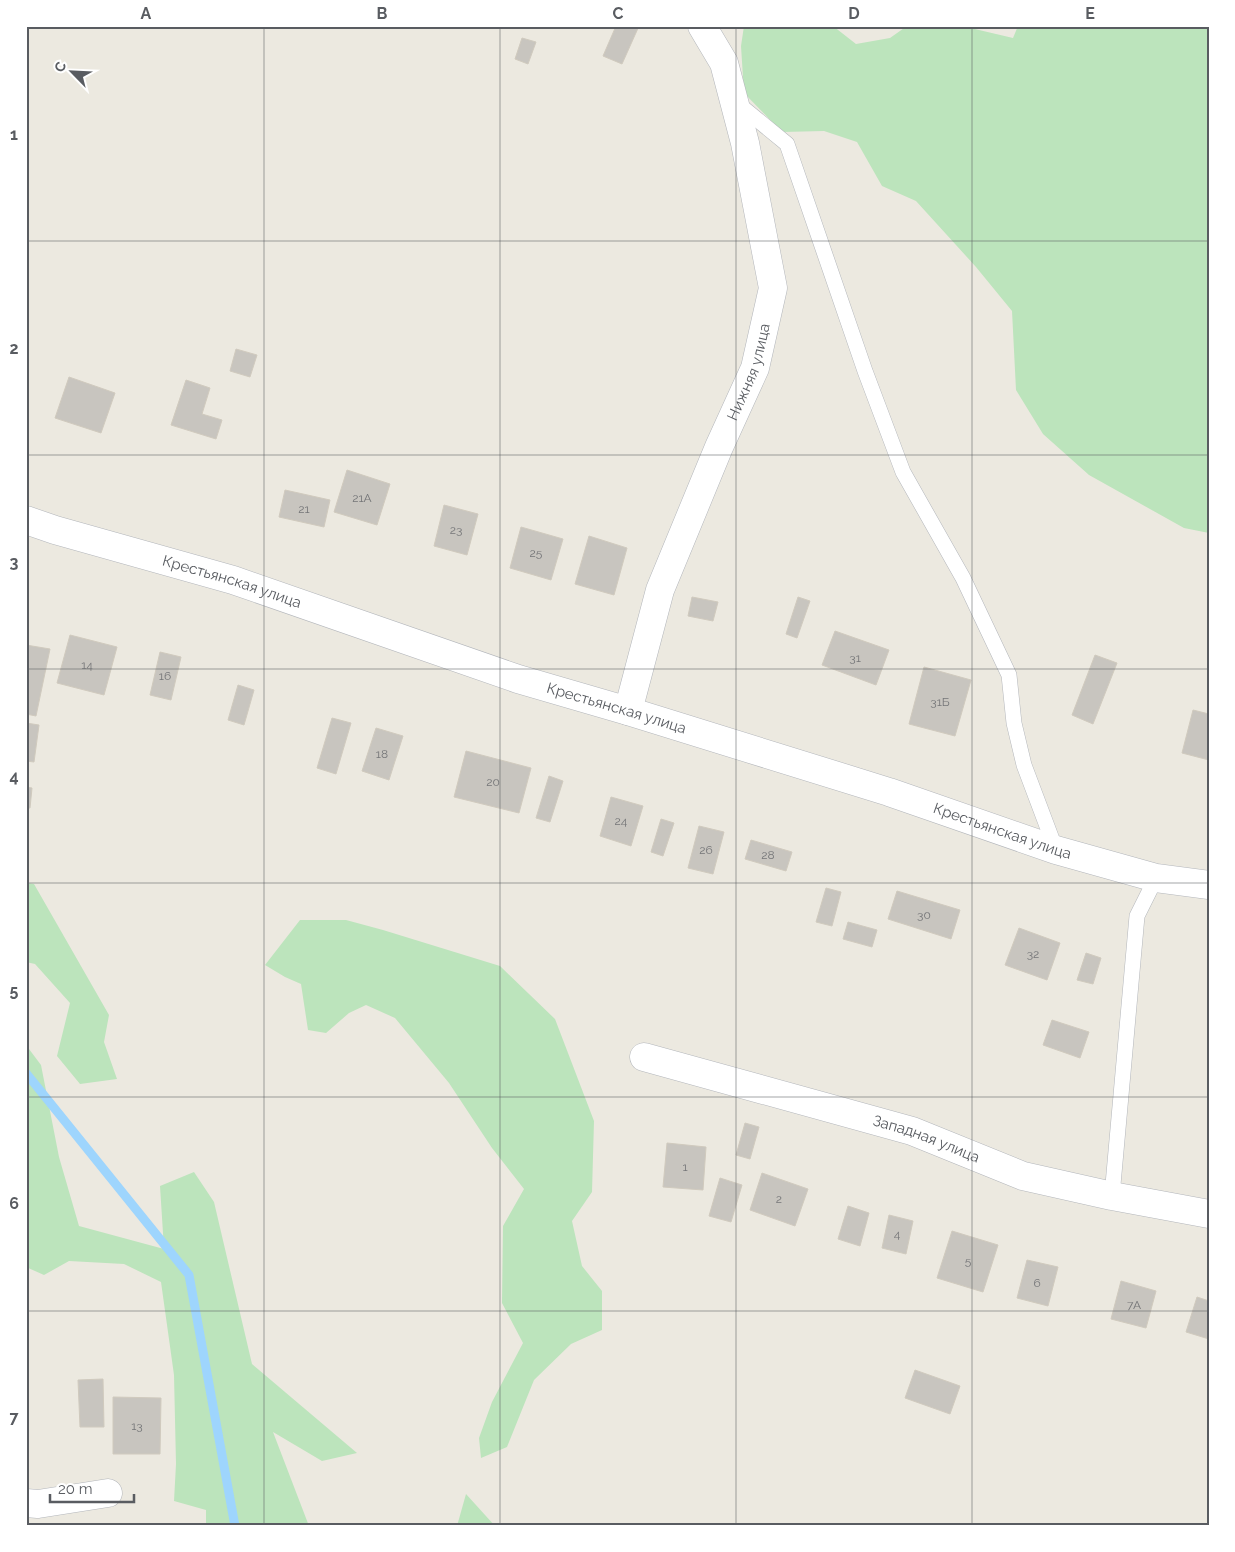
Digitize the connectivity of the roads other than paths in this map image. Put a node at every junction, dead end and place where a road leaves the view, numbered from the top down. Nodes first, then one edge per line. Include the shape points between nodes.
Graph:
1 (702, 26) edge
2 (734, 100) junction
3 (26, 520) edge
4 (628, 711) junction
5 (1056, 850) junction
6 (1156, 878) junction
7 (1209, 884) edge
8 (644, 1057) dead end
9 (1112, 1196) junction
10 (1209, 1214) edge
11 (108, 1494) dead end
12 (26, 1503) edge

1 - 2 street, Нижняя улица via 724,63
2 - 4 street, Нижняя улица via 773,288 755,368 660,590
2 - 5 lane via 787,144 903,472 963,578 1009,676 1014,723 1024,765
3 - 4 street, Крестьянская улица via 233,580 518,679
4 - 5 street, Крестьянская улица via 889,792
5 - 6 street, Крестьянская улица
6 - 7 street, Крестьянская улица
6 - 9 lane via 1137,916
8 - 9 street, Западная улица via 912,1131 1023,1176
9 - 10 street, Западная улица
11 - 12 street

